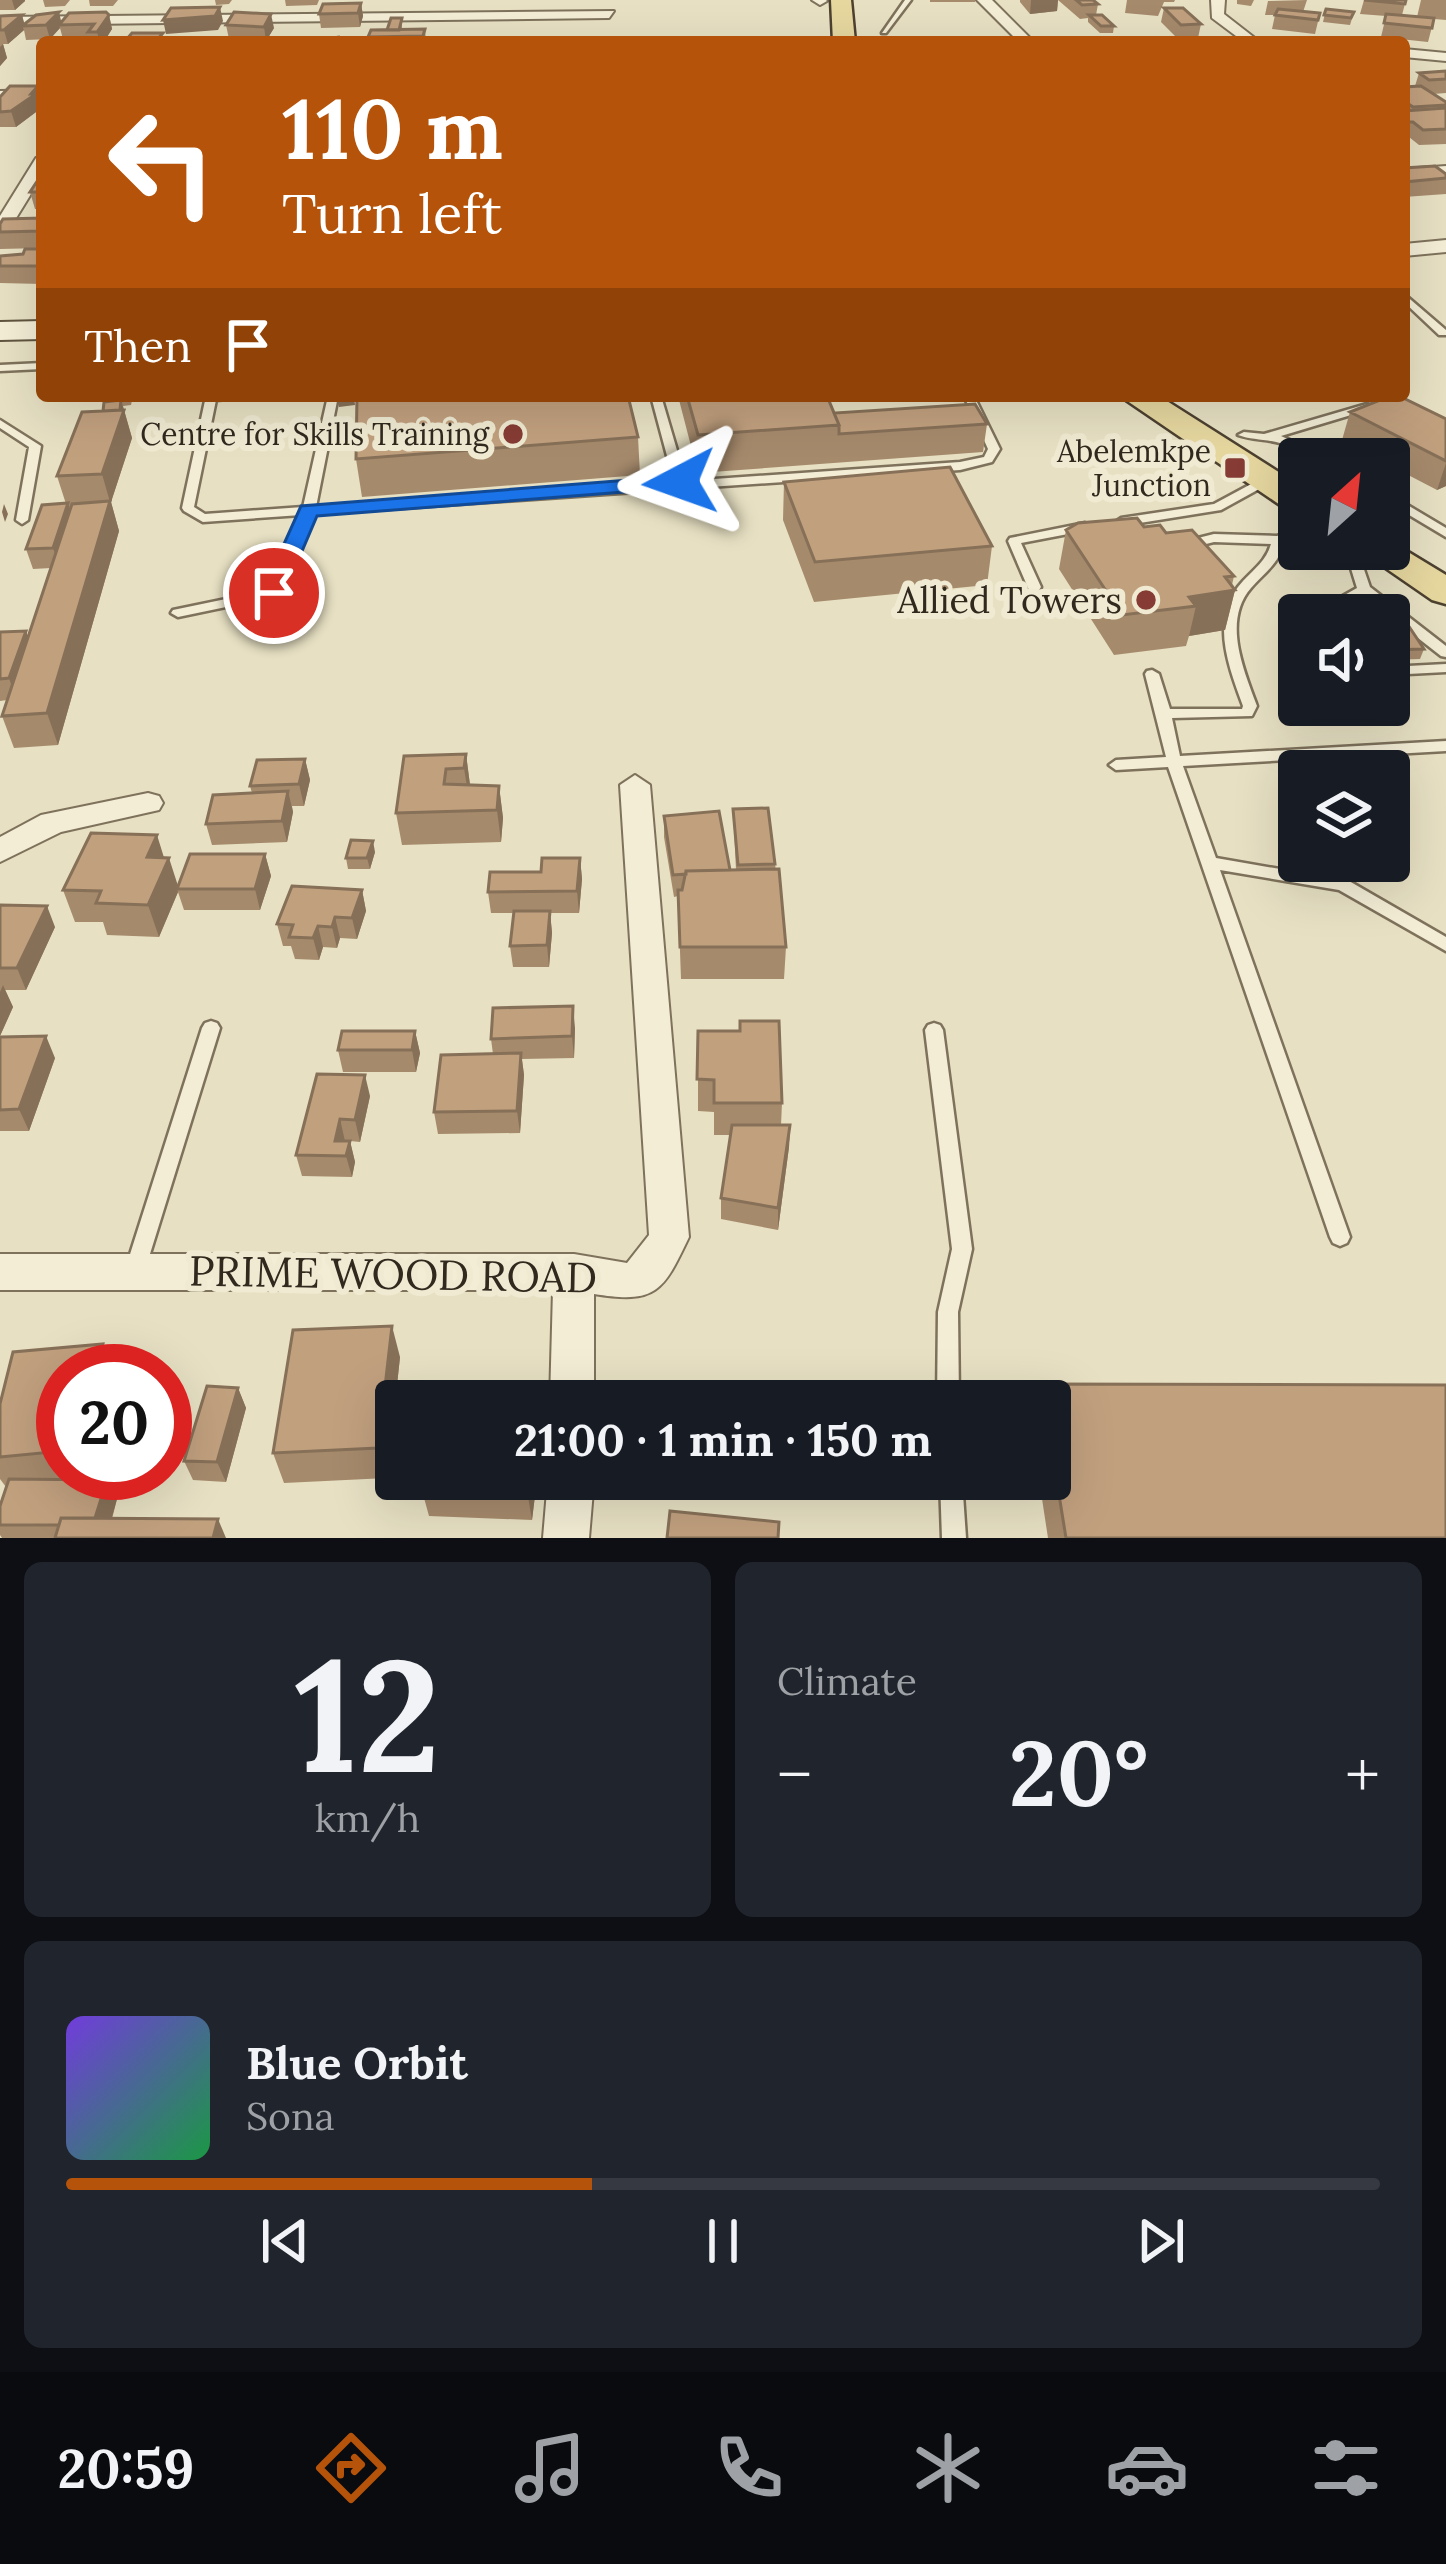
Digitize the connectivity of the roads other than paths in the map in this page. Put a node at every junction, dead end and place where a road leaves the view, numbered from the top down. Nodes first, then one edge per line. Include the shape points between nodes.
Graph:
1 (163, 0) edge
2 (380, 0) edge
3 (841, 0) edge
4 (863, 0) edge
5 (908, 0) edge
6 (984, 0) edge
7 (1219, 0) edge
8 (610, 14) edge
9 (374, 16) junction
10 (148, 19) junction
11 (0, 21) edge
12 (844, 36) edge
13 (874, 36) edge
14 (875, 36) edge
15 (1021, 36) edge
16 (1245, 36) edge
17 (1410, 54) edge
18 (1446, 57) edge
19 (36, 95) edge
20 (0, 96) edge
21 (1446, 170) edge
22 (1413, 173) edge
23 (36, 174) edge
24 (9, 224) edge
25 (1446, 246) edge
26 (1410, 249) edge
27 (1410, 302) edge
28 (1423, 314) junction
29 (1410, 316) edge
30 (36, 330) edge
31 (0, 331) edge
32 (1443, 333) dead end
33 (36, 366) edge
34 (0, 368) edge
35 (210, 402) edge
36 (332, 402) edge
37 (658, 402) edge
38 (972, 402) edge
39 (1161, 402) edge
40 (1163, 402) edge
41 (1384, 402) edge
42 (0, 423) edge
43 (1255, 436) junction
44 (1278, 444) edge
45 (1278, 468) edge
46 (1278, 472) edge
47 (1278, 476) edge
48 (680, 482) junction
49 (309, 510) junction
50 (1410, 511) edge
51 (22, 520) dead end
52 (1446, 533) edge
53 (1410, 537) edge
54 (1278, 540) joint
55 (1446, 559) edge
56 (1192, 566) edge
57 (1358, 570) edge
58 (1410, 570) edge
59 (1034, 587) dead end
60 (1364, 589) junction
61 (1220, 590) edge
62 (1446, 592) edge
63 (1355, 594) edge
64 (1234, 602) junction
65 (178, 613) dead end
66 (1446, 653) edge
67 (1446, 668) edge
68 (1410, 670) edge
69 (1152, 674) dead end
70 (1164, 714) junction
71 (1446, 746) edge
72 (1174, 762) junction
73 (1116, 765) dead end
74 (635, 785) dead end
75 (148, 803) dead end
76 (0, 850) edge
77 (1209, 862) junction
78 (1446, 945) edge
79 (211, 1028) dead end
80 (934, 1030) dead end
81 (1340, 1237) dead end
82 (134, 1270) junction
83 (0, 1272) edge
84 (574, 1272) junction
85 (572, 1380) edge
86 (948, 1380) edge
87 (569, 1500) edge
88 (952, 1500) edge
89 (566, 1538) edge
90 (954, 1538) edge

1 - 10 street
2 - 9 street
3 - 12 main road
4 - 13 main road
5 - 14 lane
6 - 15 street
7 - 16 street via 1217,15
8 - 9 street
9 - 10 street
10 - 11 street
17 - 18 street
19 - 20 street
21 - 22 street
23 - 24 street
25 - 26 street
27 - 28 lane
28 - 29 lane
28 - 32 lane
30 - 31 street
33 - 34 lane
35 - 49 lane via 188,508 203,518
36 - 49 lane
37 - 48 lane
38 - 48 lane via 994,449 988,460
39 - 46 main road
40 - 43 main road
41 - 43 lane
42 - 51 lane via 35,446
43 - 44 lane
43 - 45 main road
47 - 59 lane via 1217,507 1019,536 1014,541
48 - 49 lane
49 - 65 lane via 274,593
50 - 52 lane
53 - 55 main road
54 - 56 lane via 1183,545 1179,554
54 - 64 lane via 1272,562
57 - 60 lane
58 - 62 main road
60 - 63 lane
60 - 66 lane
61 - 64 lane
64 - 70 lane via 1230,658 1246,713
67 - 68 lane
69 - 70 lane
70 - 72 lane
71 - 72 lane
72 - 73 lane
72 - 77 lane
74 - 84 street, PRIME WOOD ROAD via 669,1237 652,1268 633,1282
75 - 76 street via 52,823
77 - 78 lane via 1343,885
77 - 81 lane
79 - 82 lane
80 - 86 lane via 961,1214 947,1312
82 - 83 street, PRIME WOOD ROAD
82 - 84 street, PRIME WOOD ROAD
84 - 85 street
87 - 89 street
88 - 90 lane

